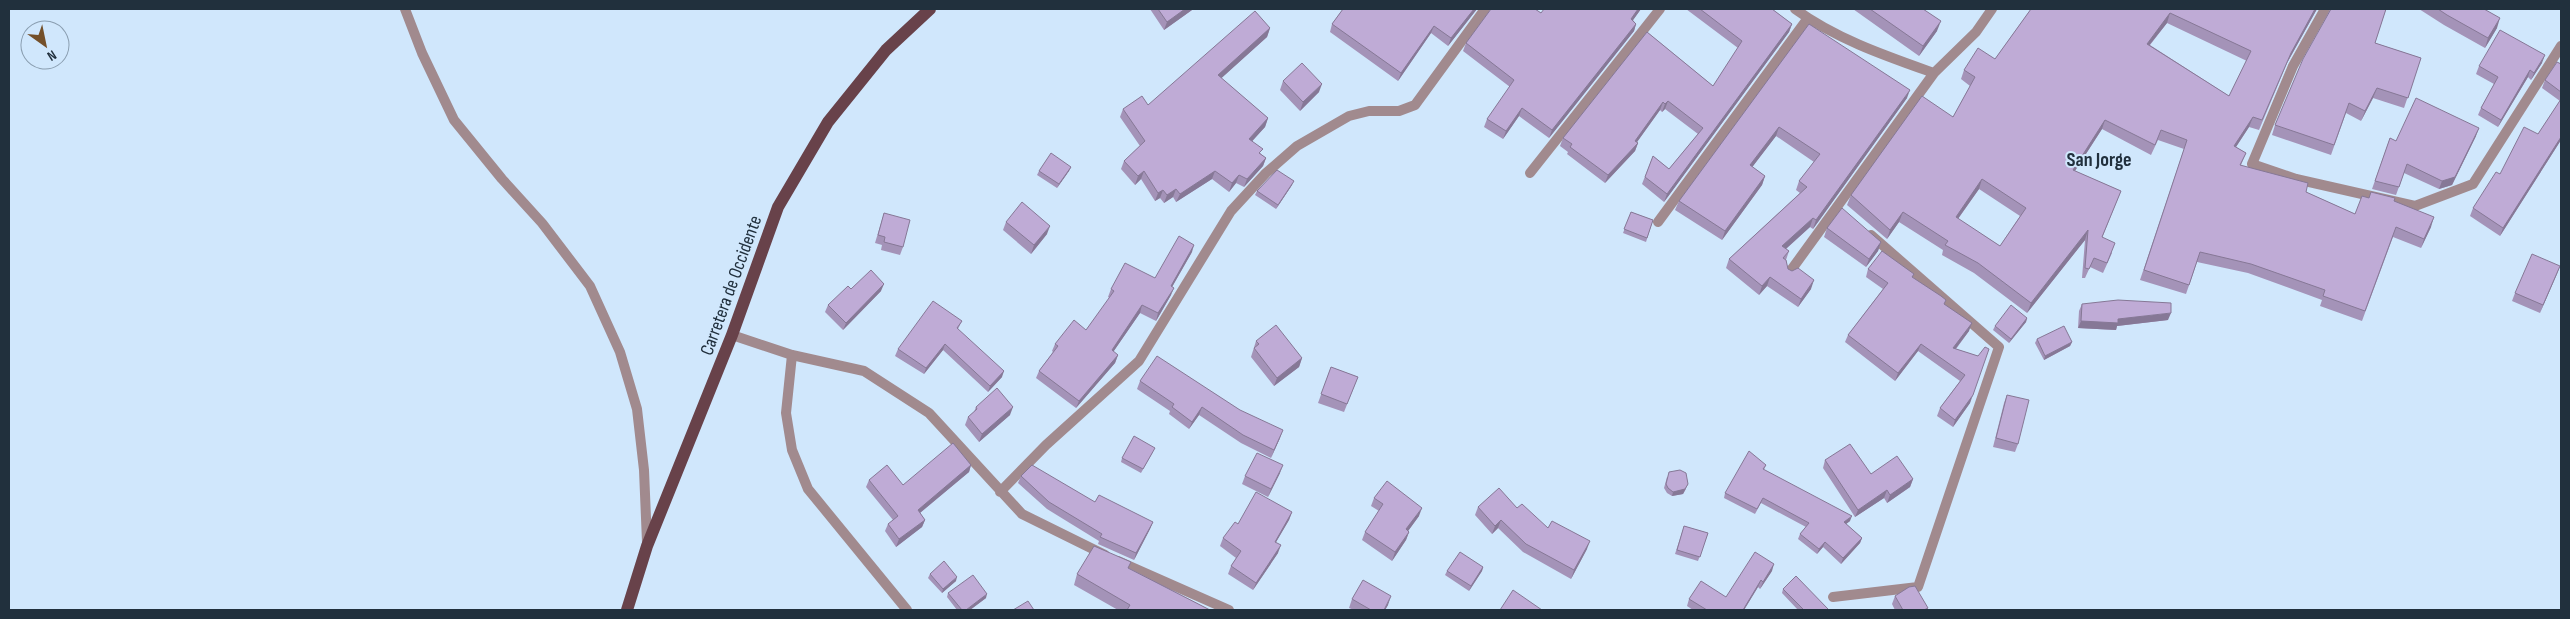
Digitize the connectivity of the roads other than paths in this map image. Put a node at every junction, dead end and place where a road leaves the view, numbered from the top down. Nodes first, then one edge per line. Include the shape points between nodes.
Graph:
1 (404, 9) edge
2 (930, 9) edge
3 (1485, 9) edge
4 (1660, 9) edge
5 (1795, 9) edge
6 (1992, 9) edge
7 (2325, 9) edge
8 (1808, 18) junction
9 (2561, 46) edge
10 (1934, 73) junction
11 (1530, 173) dead end
12 (1658, 222) dead end
13 (1860, 226) edge
14 (1790, 273) edge
15 (732, 335) junction
16 (792, 355) junction
17 (1000, 492) junction
18 (647, 546) junction
19 (1832, 597) dead end
20 (627, 610) edge
21 (907, 610) edge
22 (1229, 610) edge

1 - 18 street via 454,120 542,222 590,286 620,352 637,409 644,470
2 - 15 main road, Carretera de Occidente via 886,50 828,122 778,206
3 - 17 street via 1415,105 1399,111 1369,111 1348,116 1298,146 1266,173 1231,211 1138,360
4 - 11 street
5 - 8 street
6 - 10 street via 1976,32
7 - 9 street via 2293,66 2252,164 2296,179 2415,206 2473,184
8 - 10 street via 1872,51
8 - 12 street
10 - 14 street via 1842,210
13 - 19 street via 1999,347 1918,587
15 - 16 street
15 - 18 main road, Carretera de Occidente
16 - 17 street via 864,371 928,413
16 - 21 street via 786,413 792,450 808,489
17 - 22 street via 1022,514
18 - 20 main road, Carretera de Occidente

